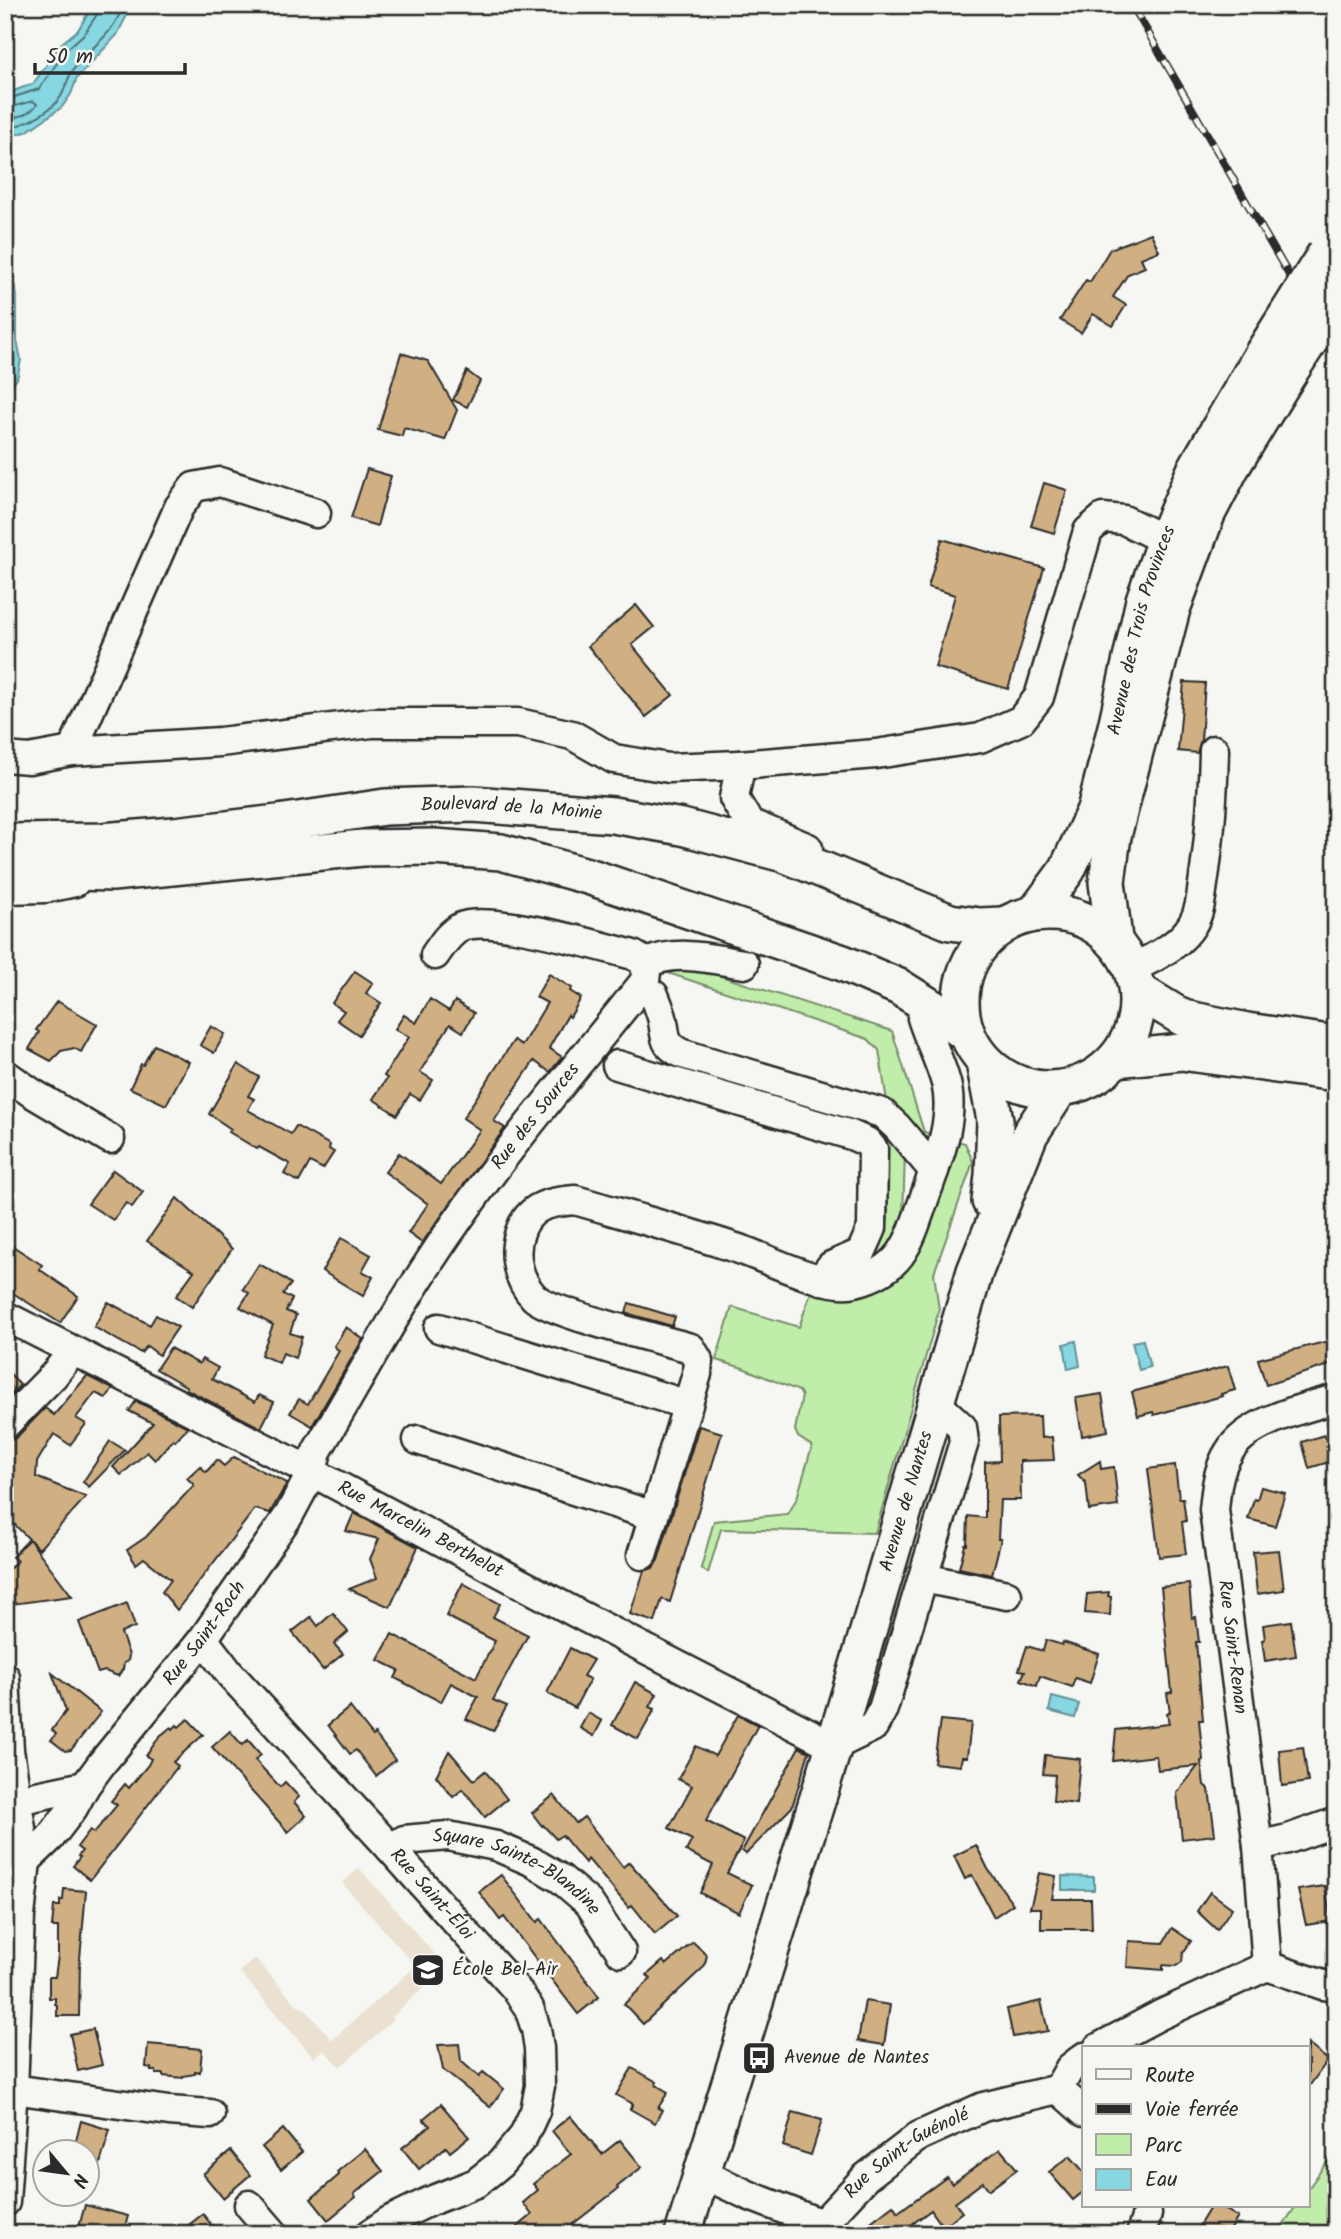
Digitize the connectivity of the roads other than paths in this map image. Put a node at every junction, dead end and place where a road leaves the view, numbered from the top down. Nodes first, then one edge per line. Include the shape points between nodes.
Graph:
1 (1331, 245) edge
2 (1336, 300) edge
3 (1276, 363) junction
4 (316, 513) dead end
5 (1165, 540) junction
6 (1214, 750) dead end
7 (72, 751) junction
8 (5, 757) edge
9 (739, 765) junction
10 (5, 842) edge
11 (5, 870) edge
12 (112, 873) junction
13 (5, 889) edge
14 (878, 891) junction
15 (1037, 912) junction
16 (1002, 925) junction
17 (435, 955) dead end
18 (648, 963) junction
19 (744, 964) dead end
20 (1128, 966) junction
21 (654, 995) dead end
22 (930, 1007) junction
23 (965, 1033) junction
24 (1336, 1044) edge
25 (1116, 1059) junction
26 (984, 1062) junction
27 (617, 1065) dead end
28 (1336, 1073) edge
29 (5, 1074) edge
30 (1059, 1090) junction
31 (110, 1139) dead end
32 (934, 1171) junction
33 (983, 1249) junction
34 (821, 1280) junction
35 (5, 1316) edge
36 (439, 1328) dead end
37 (74, 1351) junction
38 (1336, 1399) edge
39 (936, 1403) junction
40 (688, 1405) junction
41 (5, 1425) edge
42 (418, 1440) dead end
43 (312, 1472) junction
44 (654, 1516) junction
45 (642, 1555) dead end
46 (923, 1578) junction
47 (1007, 1595) dead end
48 (204, 1639) junction
49 (5, 1677) edge
50 (834, 1746) junction
51 (85, 1786) junction
52 (17, 1800) junction
53 (1336, 1822) edge
54 (59, 1827) junction
55 (1258, 1846) junction
56 (391, 1849) junction
57 (26, 1861) junction
58 (621, 1952) dead end
59 (1267, 1966) junction
60 (1336, 1987) edge
61 (1102, 2046) edge
62 (1082, 2059) edge
63 (13, 2089) junction
64 (1058, 2089) junction
65 (1082, 2110) edge
66 (210, 2114) dead end
67 (701, 2173) junction
68 (5, 2202) edge
69 (249, 2205) dead end
70 (1146, 2208) edge
71 (823, 2229) edge
72 (274, 2234) edge
73 (370, 2234) edge
74 (683, 2234) edge
75 (1141, 2234) edge

1 - 3 main road, bridge
2 - 3 main road, bridge
3 - 5 main road, Avenue des Trois Provinces via 1196,468
3 - 20 main road, Avenue des Trois Provinces via 1208,514 1172,609 1113,836 1107,882
4 - 7 street via 220,482 194,487 179,507
5 - 9 street via 1124,520 1103,518 1088,531 1039,697 1021,720 980,738 876,754
5 - 15 main road, Avenue des Trois Provinces via 1144,600 1096,810 1067,870
6 - 20 street via 1212,821 1199,910 1183,936 1146,962
7 - 8 street via 29,759
7 - 9 street via 220,742 372,723 519,723 572,735 614,758 668,768
9 - 14 street via 734,798 749,823 848,864
10 - 14 main road, Boulevard de la Moinie via 114,840 386,807 473,804 613,815 682,827 785,854
11 - 12 main road, Boulevard de la Moinie
12 - 13 street via 46,888
12 - 22 main road, Boulevard de la Moinie via 363,848 501,852 591,877 843,963 899,987
14 - 16 main road, Boulevard de la Moinie via 950,922
15 - 16 main road
15 - 20 main road via 1088,923
16 - 23 main road via 979,945 964,972 960,1003
17 - 18 street via 462,926 487,925 536,930
18 - 19 street via 682,955
18 - 43 street, Rue des Sources via 645,981 454,1224 317,1451
20 - 24 main road via 1183,1018
20 - 25 main road via 1134,1027
21 - 32 street via 665,1040 672,1049 883,1113
22 - 23 main road, Boulevard de la Moinie
22 - 32 street via 922,1018 949,1097 945,1138
23 - 26 main road
25 - 28 main road via 1181,1052
25 - 30 main road via 1097,1074
26 - 30 main road via 1035,1088
26 - 33 main road, Avenue de Nantes via 995,1120
27 - 34 street via 867,1142 873,1149 873,1228 861,1253 831,1266
29 - 31 street
30 - 33 main road, Avenue de Nantes via 1030,1134
32 - 34 street via 909,1245 896,1260 877,1274 852,1283
33 - 39 main road, Avenue de Nantes
34 - 40 street via 739,1249 575,1200 549,1203 532,1212 519,1235 515,1257 534,1296 560,1310 691,1348 698,1360
35 - 37 street, Rue Marcelin Berthelot
36 - 40 street
37 - 41 street
37 - 43 street, Rue Marcelin Berthelot
38 - 55 street, Rue Saint-Renan via 1261,1424 1230,1450 1218,1475 1214,1510
39 - 46 street via 962,1427 964,1442
39 - 50 main road, Avenue de Nantes
40 - 44 street
42 - 44 street
43 - 48 street, Rue Saint-Roch via 289,1516
43 - 50 street, Rue Marcelin Berthelot
44 - 45 street
46 - 47 street
46 - 50 street via 883,1709 873,1727
48 - 51 street, Rue Saint-Roch
48 - 56 street, Rue Saint-Éloi via 230,1674
49 - 52 street
50 - 67 main road, Avenue de Nantes
51 - 52 street
51 - 54 street, Rue Saint-Roch
52 - 54 street via 41,1810
52 - 57 street
53 - 55 street
54 - 57 street, Rue Saint-Roch
55 - 59 street, Rue Saint-Renan
56 - 58 street, Square Sainte-Blandine via 404,1840 448,1836 496,1846 531,1861 589,1903
56 - 73 street, Rue Saint-Éloi via 529,2008 536,2029 540,2086 523,2137 500,2164 476,2183 428,2202
57 - 63 street
59 - 60 street
59 - 61 street
62 - 64 street via 1070,2068
63 - 66 street
63 - 68 street
64 - 65 street
64 - 71 street, Rue Saint-Guénolé via 983,2107 919,2136 866,2177
67 - 71 street, Rue Saint-Guénolé
67 - 74 main road, Avenue de Nantes
69 - 72 street
70 - 75 street

